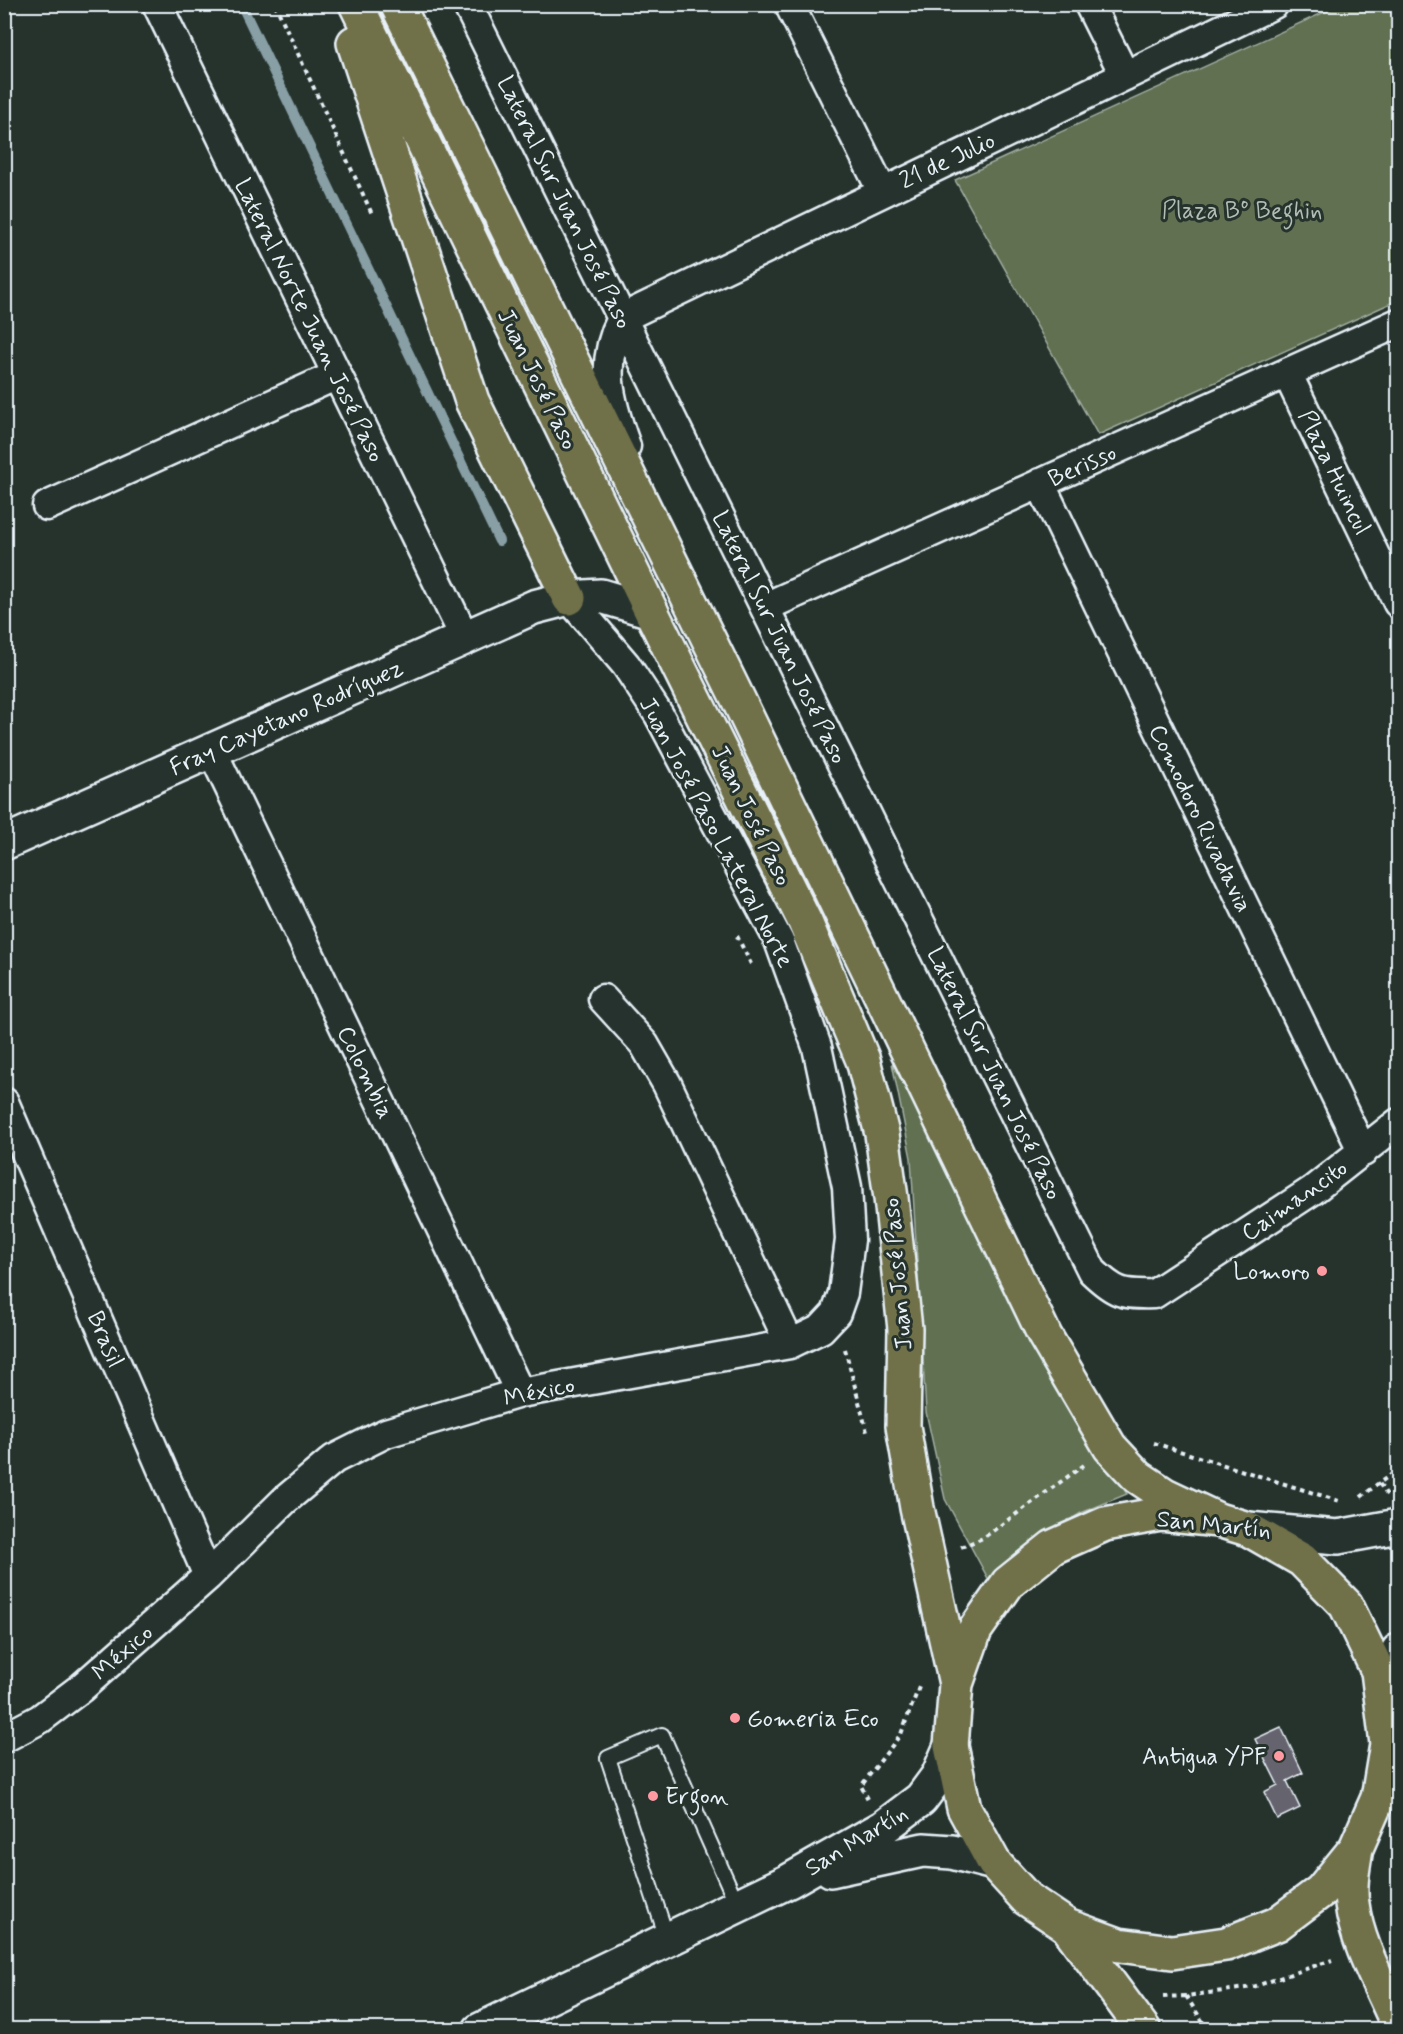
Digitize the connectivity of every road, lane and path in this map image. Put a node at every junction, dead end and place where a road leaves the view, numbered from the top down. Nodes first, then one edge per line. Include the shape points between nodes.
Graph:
1 (157, 4) edge
2 (275, 4) edge
3 (341, 4) edge
4 (356, 4) edge
5 (397, 4) edge
6 (467, 4) edge
7 (789, 4) edge
8 (1089, 4) edge
9 (1274, 4) edge
10 (1125, 76) junction
11 (882, 191) junction
12 (375, 222) dead end
13 (622, 318) junction
14 (1398, 323) edge
15 (1287, 374) junction
16 (337, 375) junction
17 (1040, 483) junction
18 (47, 506) dead end
19 (662, 544) junction
20 (569, 598) junction
21 (1398, 603) edge
22 (765, 607) junction
23 (651, 612) junction
24 (464, 636) junction
25 (212, 751) junction
26 (4, 843) edge
27 (603, 999) dead end
28 (4, 1102) edge
29 (1398, 1123) edge
30 (1363, 1152) junction
31 (1092, 1271) joint
32 (790, 1344) junction
33 (520, 1393) junction
34 (1398, 1470) edge
35 (1395, 1514) edge
36 (1233, 1524) junction
37 (208, 1576) junction
38 (1398, 1651) edge
39 (956, 1684) junction
40 (4, 1738) edge
41 (1388, 1744) junction
42 (951, 1746) junction
43 (1356, 1848) junction
44 (994, 1863) junction
45 (789, 1881) junction
46 (737, 1904) junction
47 (1067, 1926) junction
48 (667, 1938) junction
49 (1365, 1948) junction
50 (1398, 2025) edge
51 (480, 2030) edge
52 (1143, 2030) edge
53 (1208, 2030) edge

1 - 16 street, Lateral Norte Juan José Paso
2 - 12 path
3 - 20 highway via 472,401
4 - 23 highway, Juan José Paso
5 - 19 highway, Juan José Paso
6 - 13 street, Lateral Sur Juan José Paso
7 - 11 street
8 - 10 street
9 - 10 street, 21 de Julio
10 - 11 street, 21 de Julio
11 - 13 street, 21 de Julio
13 - 19 street via 612,339 607,371 615,416
13 - 22 street, Lateral Sur Juan José Paso
14 - 15 street, Berisso
15 - 17 street, Berisso
15 - 21 street, Plaza Huincul
16 - 18 street
16 - 24 street, Lateral Norte Juan José Paso
17 - 22 street, Berisso
17 - 30 street, Comodoro Rivadavia
19 - 36 highway, Juan José Paso via 1045,1336 1110,1447 1138,1477 1165,1495
20 - 23 main road, Fray Cayetano Rodríguez via 601,596
20 - 24 main road, Fray Cayetano Rodríguez via 534,607
20 - 32 street, Juan José Paso Lateral Norte via 626,665 659,715 779,941 817,1047 847,1187 850,1240 843,1293 836,1313 822,1329
22 - 31 street, Lateral Sur Juan José Paso
23 - 39 highway, Juan José Paso via 806,922 862,1060 882,1134 891,1198 905,1329 903,1426
24 - 25 main road, Fray Cayetano Rodríguez
25 - 26 main road, Fray Cayetano Rodríguez
25 - 33 street, Colombia
27 - 32 street via 644,1044 667,1084
28 - 37 street, Brasil
29 - 30 street, Caimancito
30 - 31 street, Caimancito via 1313,1190 1154,1294 1130,1295 1112,1290
32 - 33 street, México
33 - 37 street, México via 386,1433 334,1459 285,1500
34 - 35 path via 1378,1483
35 - 36 main road, San Martín via 1338,1537
36 - 39 highway, San Martín via 1161,1514 1105,1524 1053,1547 1008,1583 988,1611 975,1630
36 - 41 highway, Juan José Paso via 1302,1560 1346,1605 1378,1671
37 - 40 street, México via 81,1688 40,1719
38 - 41 main road
39 - 42 highway, San Martín
41 - 43 highway via 1378,1798
42 - 44 highway via 964,1808
42 - 45 main road, San Martín via 938,1776 921,1799 884,1827
43 - 47 highway via 1321,1891 1277,1924 1226,1944 1161,1951 1119,1946
43 - 49 highway via 1350,1883
44 - 45 main road, San Martín via 952,1852 923,1850
44 - 47 highway via 1027,1899
45 - 46 main road, San Martín
46 - 48 main road, San Martín
46 - 48 lane via 662,1735 608,1758
47 - 52 highway
48 - 51 main road, San Martín
49 - 50 highway
49 - 53 path via 1252,1987 1186,1996

